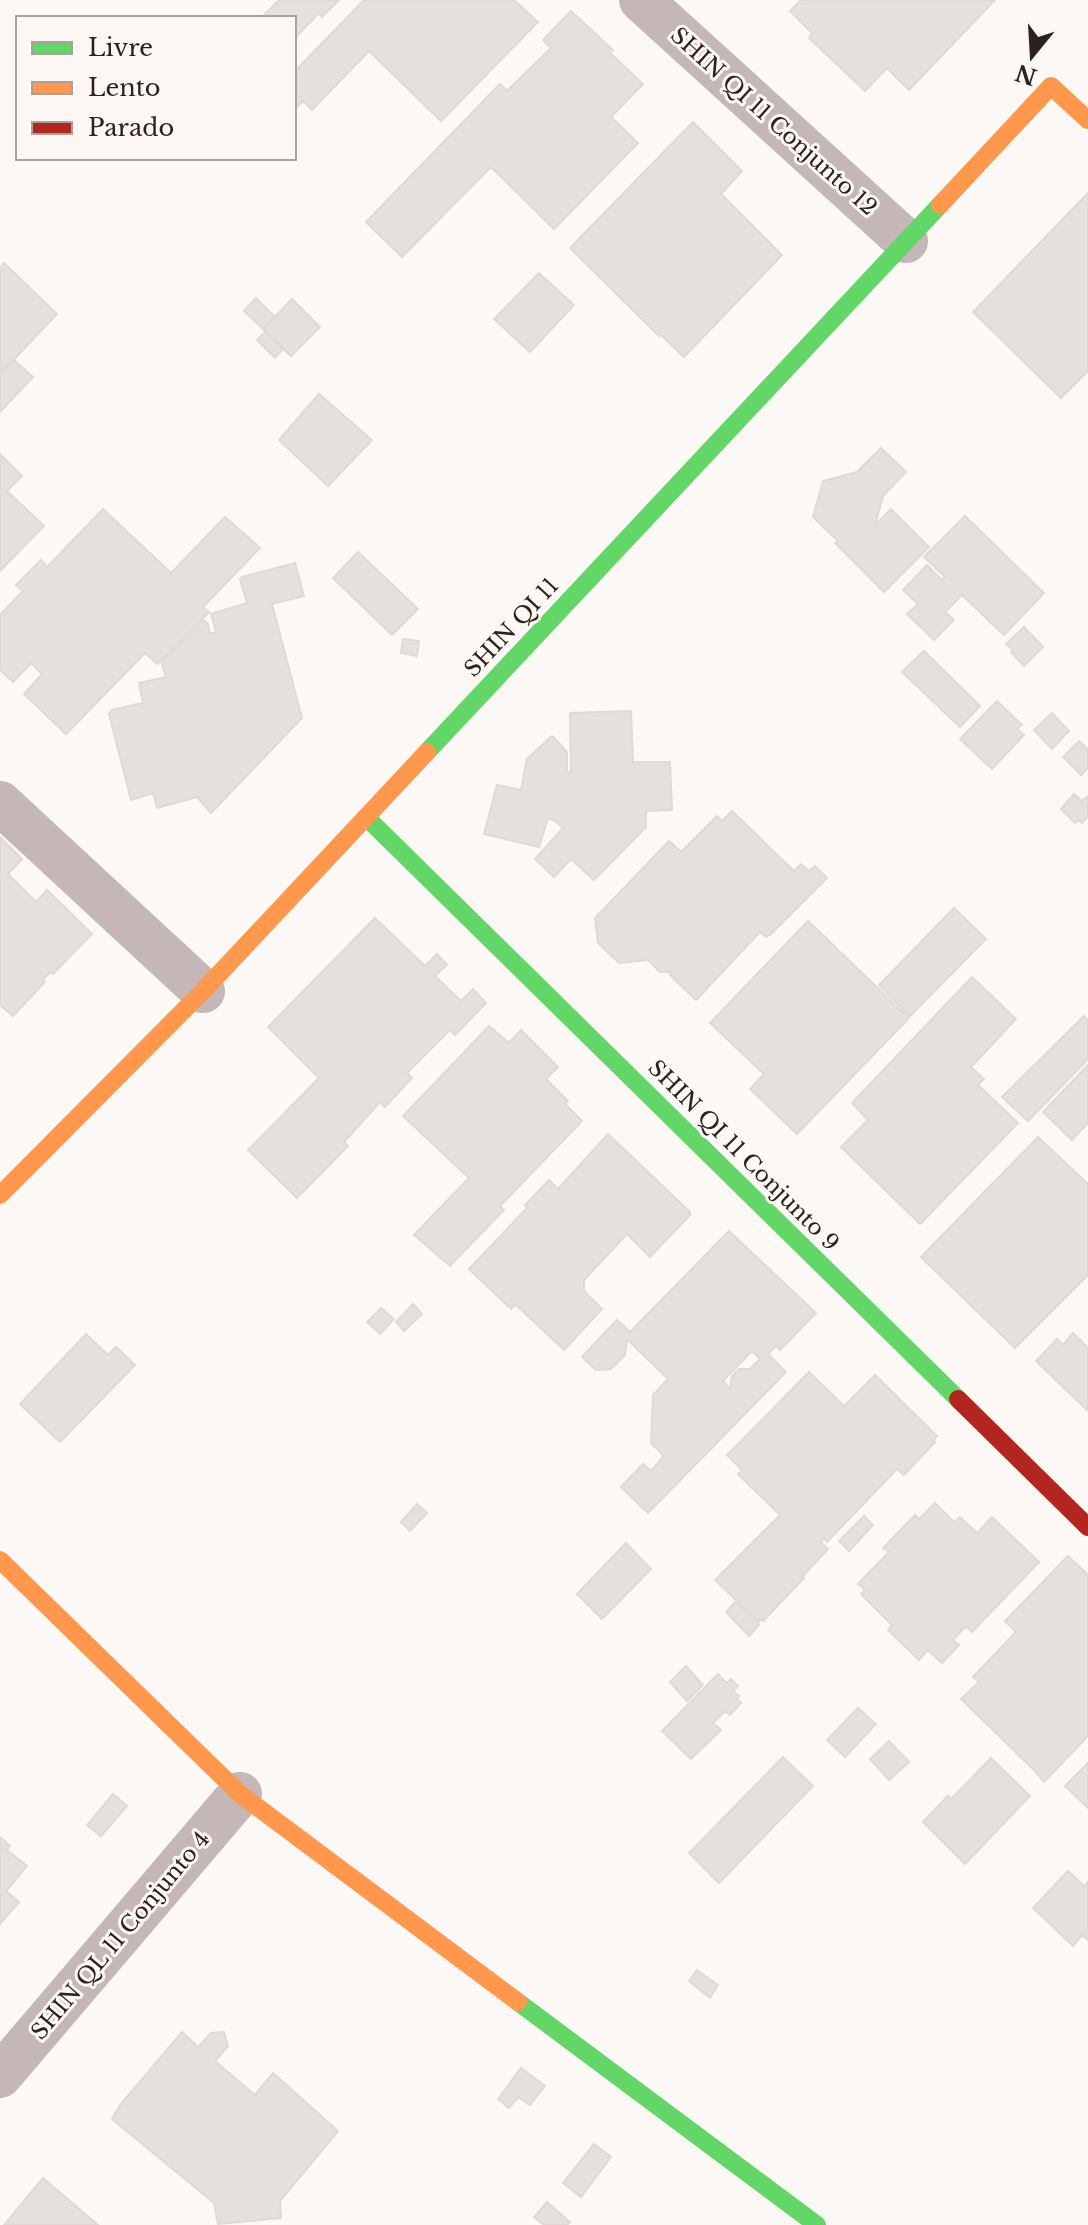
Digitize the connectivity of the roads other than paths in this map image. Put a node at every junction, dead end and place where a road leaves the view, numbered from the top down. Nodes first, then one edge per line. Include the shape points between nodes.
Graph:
1 (641, 0) edge
2 (1088, 120) edge
3 (906, 241) junction
4 (0, 803) edge
5 (366, 817) junction
6 (203, 991) junction
7 (0, 1195) edge
8 (1088, 1527) edge
9 (0, 1560) edge
10 (240, 1794) junction
11 (0, 2076) edge
12 (817, 2225) edge

1 - 3 street, SHIN QI 11 Conjunto 12
2 - 3 street, SHIN QI 11 via 1051,86
3 - 5 street, SHIN QI 11
4 - 6 street
5 - 6 street, SHIN QI 11
5 - 8 street, SHIN QI 11 Conjunto 9
6 - 7 street, SHIN QI 11
9 - 10 street
10 - 11 street, SHIN QL 11 Conjunto 4
10 - 12 street

